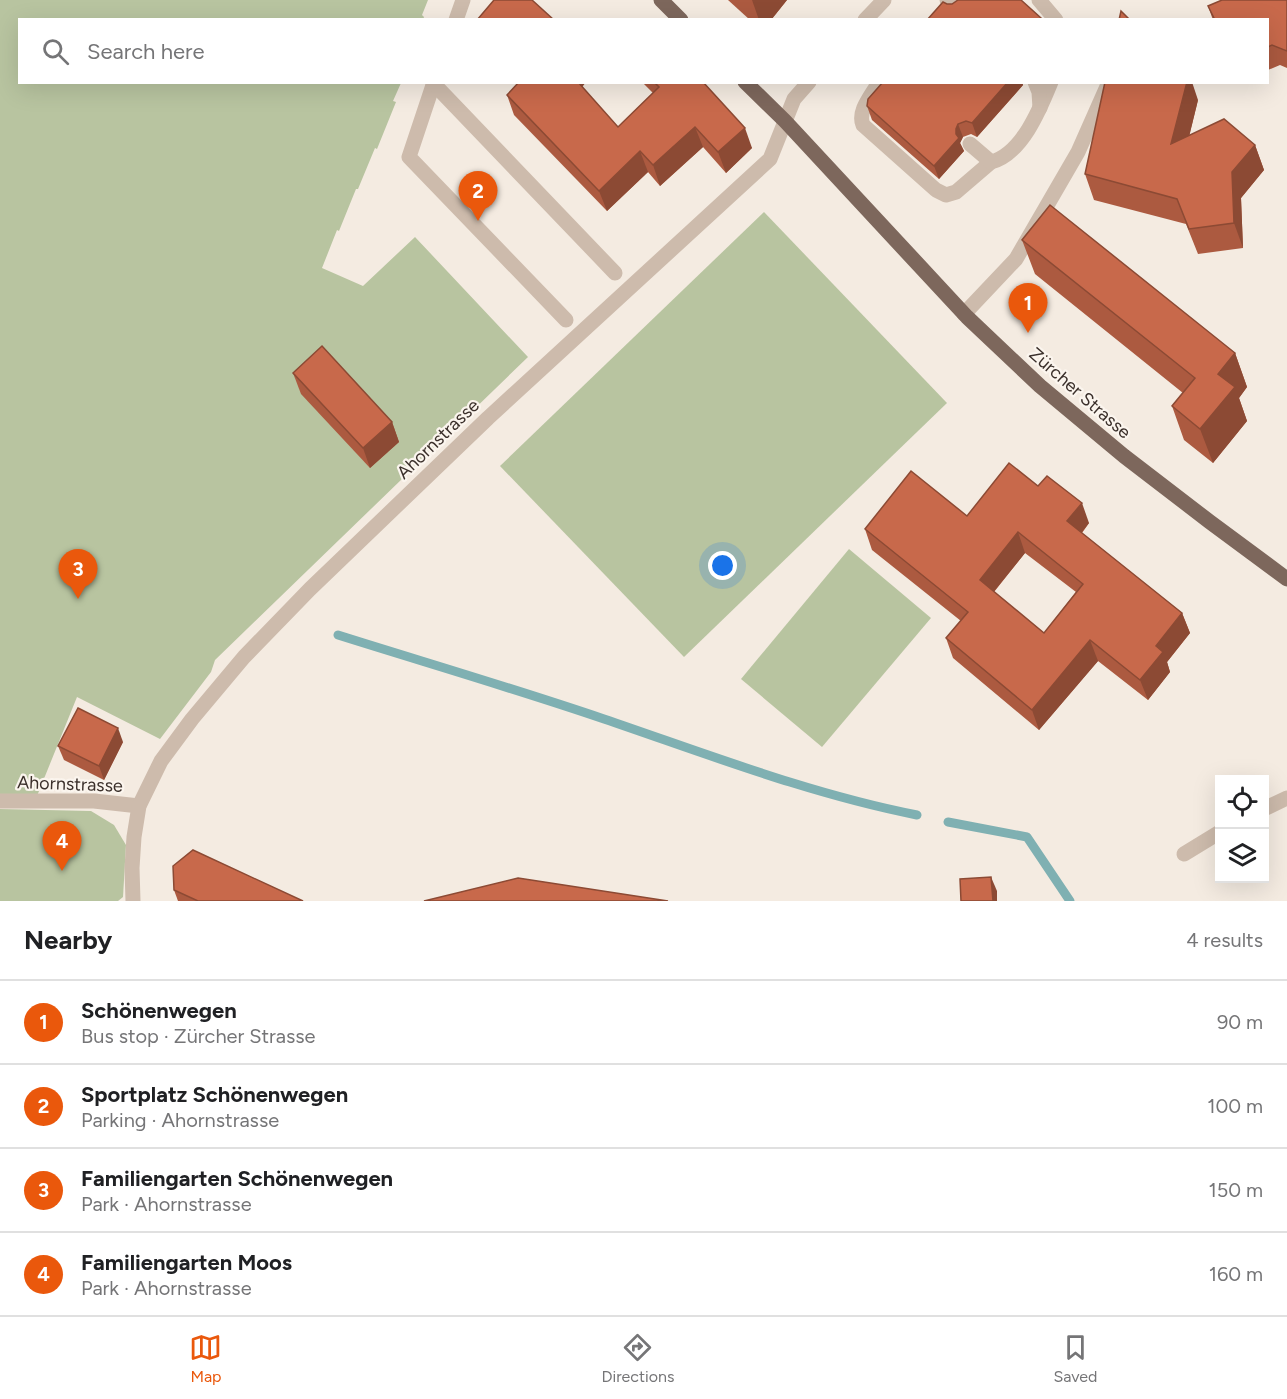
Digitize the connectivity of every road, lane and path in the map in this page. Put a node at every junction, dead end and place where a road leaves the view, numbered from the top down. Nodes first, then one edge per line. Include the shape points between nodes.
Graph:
1 (463, 0) edge
2 (661, 0) edge
3 (884, 0) edge
4 (1039, 0) edge
5 (457, 18) edge
6 (679, 18) edge
7 (867, 18) edge
8 (1054, 18) edge
9 (433, 84) edge
10 (434, 84) edge
11 (747, 84) edge
12 (807, 84) edge
13 (878, 84) edge
14 (1036, 84) edge
15 (1050, 84) edge
16 (1108, 84) edge
17 (1040, 108) junction
18 (785, 121) junction
19 (970, 144) dead end
20 (990, 162) junction
21 (615, 273) dead end
22 (964, 314) junction
23 (566, 320) dead end
24 (1287, 579) edge
25 (1287, 798) edge
26 (0, 801) edge
27 (139, 806) junction
28 (1269, 807) edge
29 (1215, 835) edge
30 (1184, 854) dead end
31 (133, 901) edge

1 - 5 street
2 - 6 main road
3 - 7 street
4 - 8 street
9 - 23 street via 409,157
10 - 21 street
11 - 18 main road, Zürcher Strasse
12 - 18 street, Ahornstrasse via 794,99
13 - 20 street via 861,113 861,122 936,190 946,195 956,192
14 - 17 street
15 - 17 street
16 - 22 street via 1078,152 1016,259
17 - 20 street via 1008,153
18 - 22 main road, Zürcher Strasse
18 - 27 street, Ahornstrasse via 770,159 488,418 244,657 161,761
19 - 20 street
22 - 24 main road, Zürcher Strasse via 1040,386 1124,456
25 - 28 street
26 - 27 street, Ahornstrasse via 94,801
27 - 31 street, Ahornstrasse via 132,868
29 - 30 street

